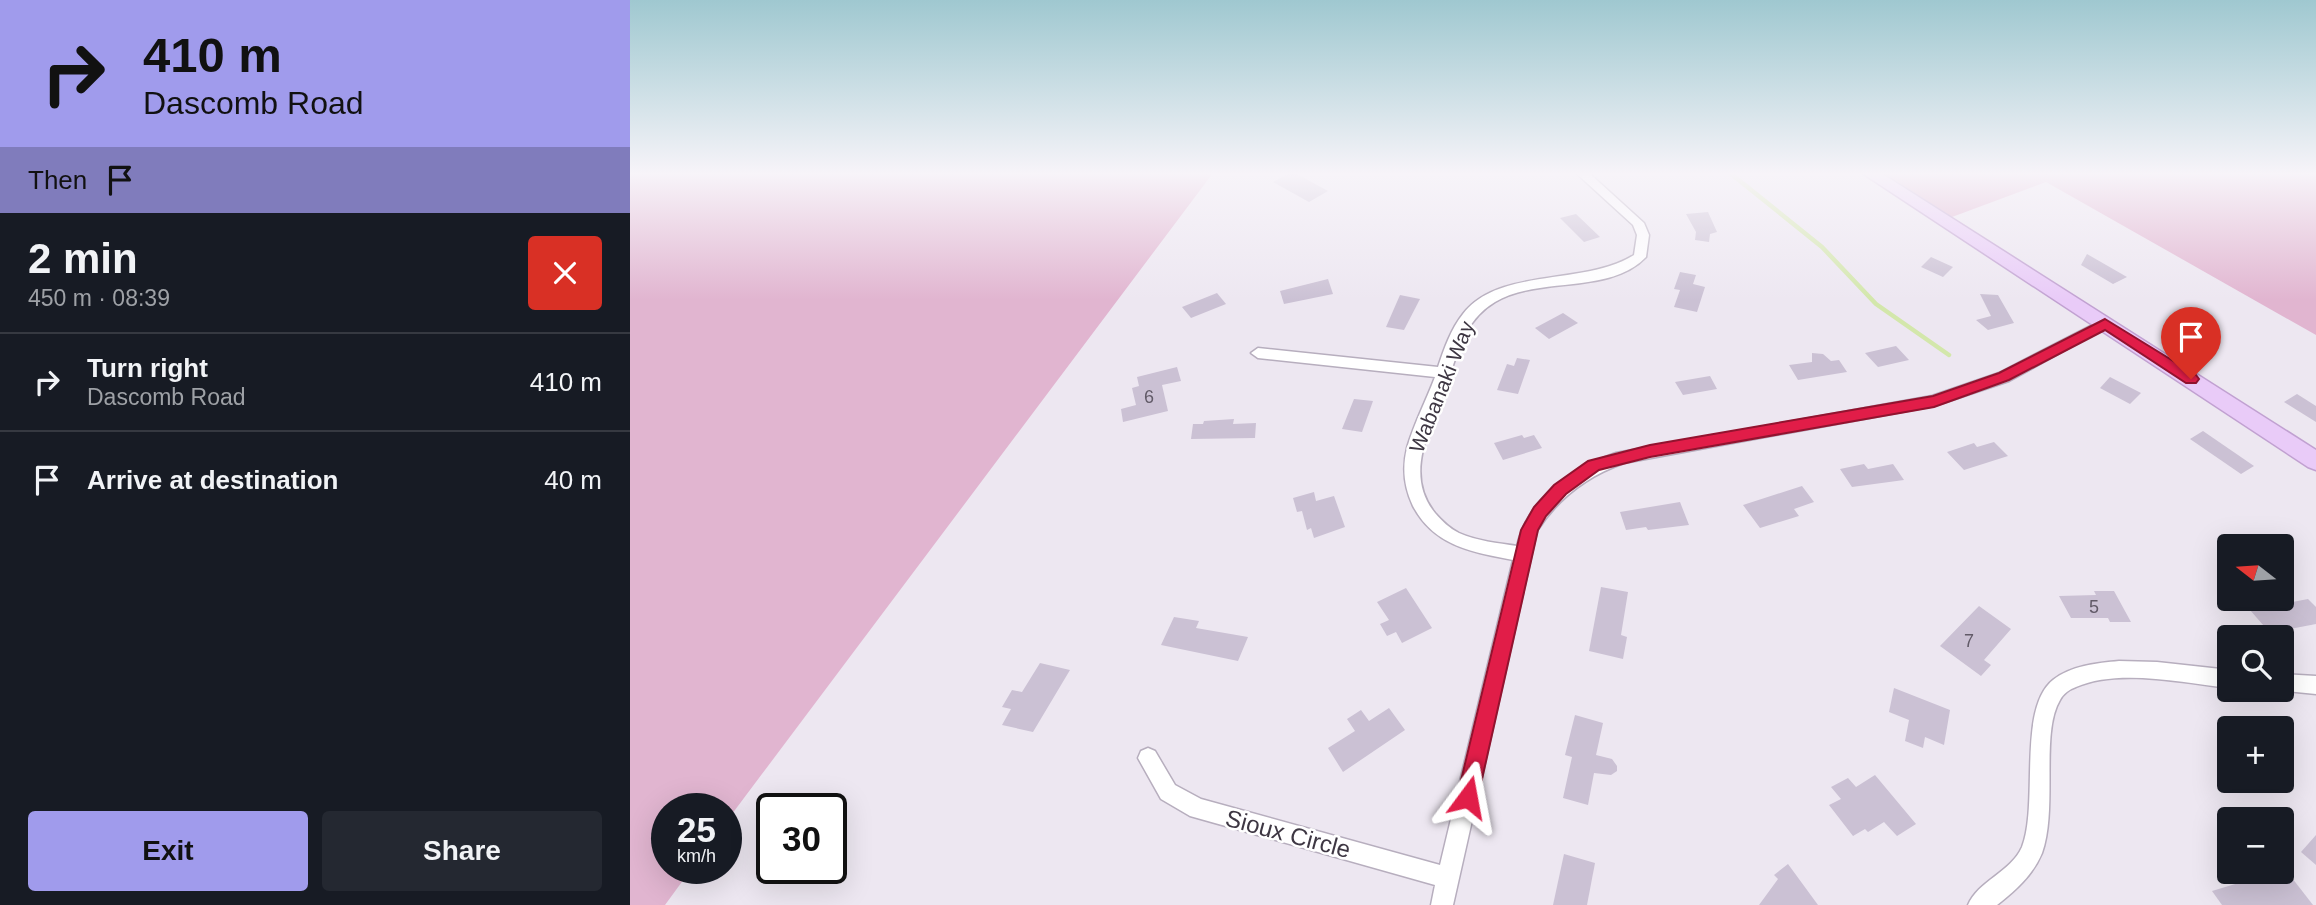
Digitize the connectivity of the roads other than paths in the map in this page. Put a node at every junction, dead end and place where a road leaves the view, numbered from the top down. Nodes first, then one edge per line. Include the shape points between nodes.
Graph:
1 (1629, 215) edge
2 (1936, 215) edge
3 (2105, 324) junction
4 (1258, 353) dead end
5 (1444, 373) junction
6 (2316, 461) edge
7 (1523, 555) junction
8 (2217, 678) edge
9 (2294, 684) edge
10 (2316, 685) edge
11 (1148, 758) dead end
12 (1449, 878) junction
13 (1443, 905) edge
14 (1979, 905) edge

1 - 5 street, Wabanaki Way via 1643,235 1640,257 1621,270 1490,298 1466,320
2 - 3 main road
3 - 6 main road
3 - 7 street via 2004,377 1934,401 1650,451 1594,466 1540,511
4 - 5 street
5 - 7 street, Wabanaki Way via 1415,446 1412,488 1432,521 1447,534
7 - 12 street
8 - 14 street via 2104,672 2074,678 2054,692 2043,721 2038,833 2016,874
9 - 10 street
11 - 12 street, Sioux Circle via 1168,792 1197,809
12 - 13 street

